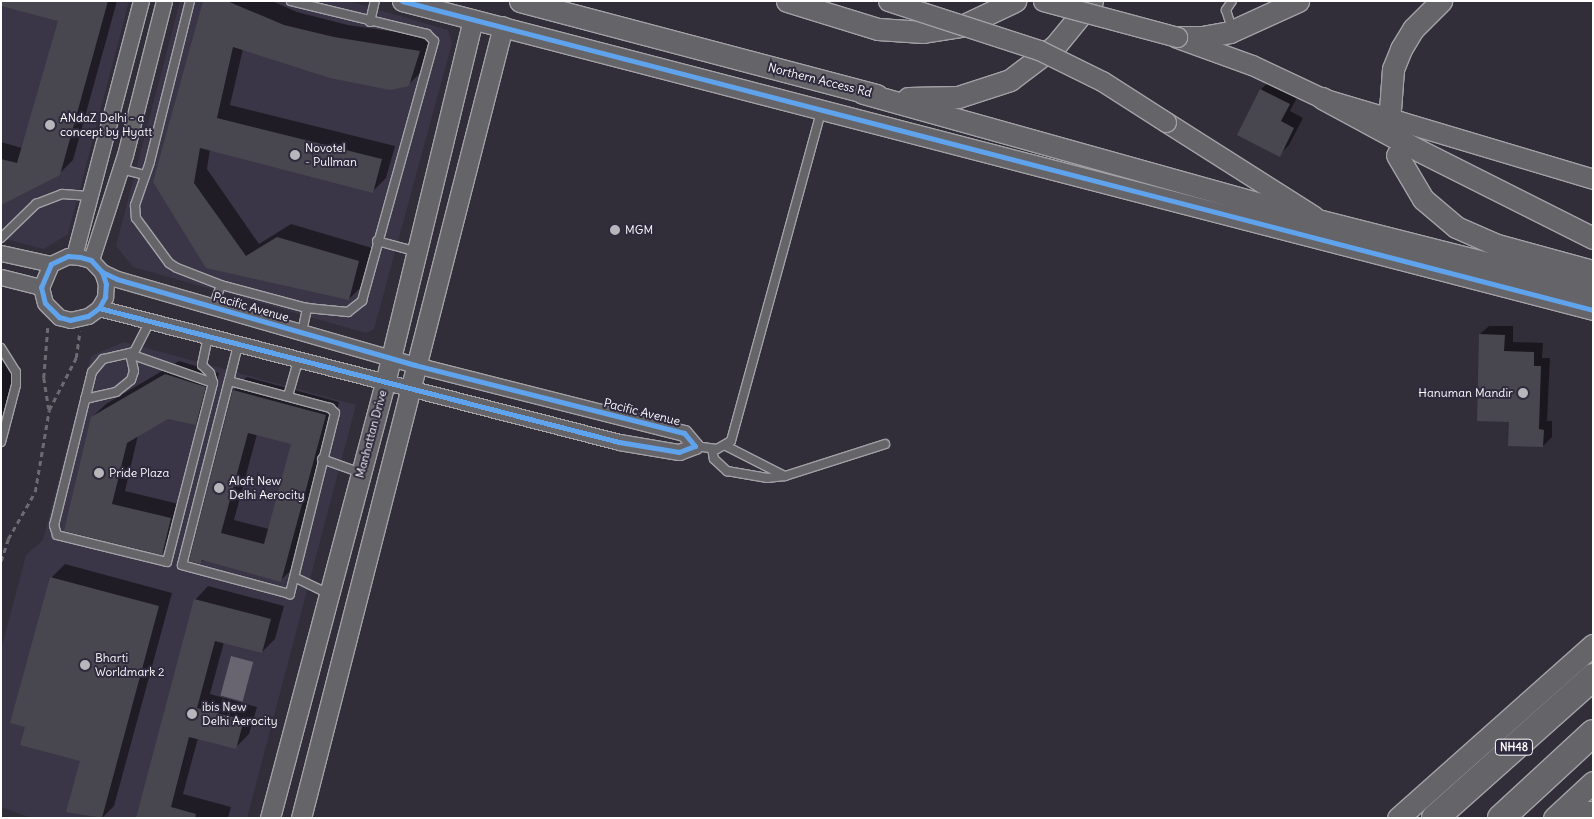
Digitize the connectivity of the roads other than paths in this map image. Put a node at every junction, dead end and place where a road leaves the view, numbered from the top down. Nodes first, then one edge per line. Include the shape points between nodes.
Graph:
1 (141, 1) edge
2 (164, 1) edge
3 (190, 1) edge
4 (291, 1) edge
5 (375, 1) edge
6 (402, 1) edge
7 (520, 1) edge
8 (787, 1) edge
9 (888, 1) edge
10 (1015, 1) edge
11 (1043, 1) edge
12 (1092, 1) edge
13 (1232, 1) edge
14 (1298, 1) edge
15 (1441, 1) edge
16 (473, 18) junction
17 (370, 22) junction
18 (503, 26) junction
19 (1233, 30) junction
20 (1177, 37) junction
21 (863, 93) junction
22 (1322, 98) junction
23 (821, 109) junction
24 (1390, 110) dead end
25 (1396, 155) dead end
26 (121, 168) junction
27 (145, 175) junction
28 (1593, 179) edge
29 (90, 196) junction
30 (1321, 220) junction
31 (1, 238) edge
32 (1593, 238) edge
33 (377, 241) junction
34 (414, 251) junction
35 (1, 253) edge
36 (74, 256) junction
37 (91, 260) junction
38 (51, 264) junction
39 (1593, 271) edge
40 (102, 272) junction
41 (1, 277) edge
42 (221, 285) junction
43 (41, 287) junction
44 (1593, 290) edge
45 (214, 307) junction
46 (99, 308) junction
47 (307, 308) junction
48 (1593, 310) edge
49 (150, 321) junction
50 (302, 332) junction
51 (208, 337) junction
52 (238, 345) junction
53 (1, 348) edge
54 (130, 354) junction
55 (392, 358) junction
56 (298, 362) junction
57 (415, 365) junction
58 (229, 382) junction
59 (213, 383) junction
60 (385, 383) junction
61 (410, 390) junction
62 (288, 396) junction
63 (85, 400) junction
64 (1, 442) edge
65 (884, 444) dead end
66 (695, 446) junction
67 (726, 446) junction
68 (712, 449) junction
69 (322, 459) junction
70 (361, 473) junction
71 (785, 476) junction
72 (296, 578) junction
73 (329, 594) junction
74 (1593, 645) edge
75 (1593, 677) edge
76 (1593, 733) edge
77 (1593, 782) edge
78 (1593, 809) edge
79 (1559, 813) edge
80 (1507, 814) edge
81 (270, 818) edge
82 (301, 818) edge
83 (1398, 818) edge
84 (1435, 818) edge

1 - 29 street
2 - 26 street
3 - 27 lane
4 - 17 lane
5 - 17 lane
6 - 16 street
7 - 21 main road, Northern Access Rd
8 - 10 main road via 878,28 923,32 962,26
9 - 30 street, bridge via 1039,50 1102,81
11 - 20 street, bridge
12 - 21 main road, Northern Access Rd via 1055,46 1010,80 984,91 933,98
13 - 19 lane via 1227,15
14 - 19 main road
15 - 24 main road via 1413,29 1401,49 1393,69
16 - 18 street
16 - 34 street, Manhattan Drive
17 - 33 lane via 427,34 434,41
18 - 23 street
18 - 57 street, Manhattan Drive
19 - 20 main road via 1202,37
20 - 22 street via 1252,65
21 - 30 main road
22 - 28 street
22 - 32 main road
23 - 48 street
23 - 67 lane via 731,440
25 - 39 main road via 1423,199 1456,227 1497,245
26 - 27 lane
26 - 37 street
27 - 42 lane via 135,205 139,224 169,263
29 - 31 lane via 62,194 36,204
29 - 36 street
30 - 44 main road
33 - 34 lane
33 - 47 lane via 359,306 348,312
34 - 55 street, Manhattan Drive
35 - 38 street
36 - 37 street
36 - 38 street via 59,258
37 - 40 street
38 - 43 street
40 - 45 street, Pacific Avenue
40 - 46 street via 106,291
41 - 43 street
42 - 45 lane
42 - 47 lane
43 - 46 street via 50,310 59,317 81,320
45 - 50 street, Pacific Avenue
46 - 49 street
47 - 50 lane
49 - 51 street
49 - 54 lane via 139,347
50 - 55 street, Pacific Avenue
51 - 52 street
51 - 59 lane via 202,365 210,373
52 - 56 street
52 - 58 lane
53 - 64 lane via 16,372 16,385
54 - 59 lane
54 - 63 lane via 96,363
54 - 63 lane via 134,371 131,380 116,392
55 - 57 street, Pacific Avenue
55 - 60 street, Manhattan Drive
56 - 60 street
56 - 62 lane
57 - 61 street, Manhattan Drive
57 - 66 street, Pacific Avenue via 684,433
58 - 62 lane
58 - 72 lane via 182,565 287,594 293,590
59 - 63 lane via 167,562 61,536 54,530
60 - 61 street
60 - 70 street, Manhattan Drive
61 - 66 street via 619,442 679,452
61 - 82 street, Manhattan Drive
62 - 69 lane via 333,410 335,416
65 - 71 lane
66 - 68 lane
67 - 68 lane
67 - 71 lane
68 - 71 lane via 714,459 727,471 767,478
69 - 70 lane
69 - 72 lane
70 - 73 street, Manhattan Drive
72 - 73 lane
73 - 81 street, Manhattan Drive
74 - 83 main road
75 - 84 highway, NH48
76 - 80 highway
77 - 79 main road
78 - 79 street

